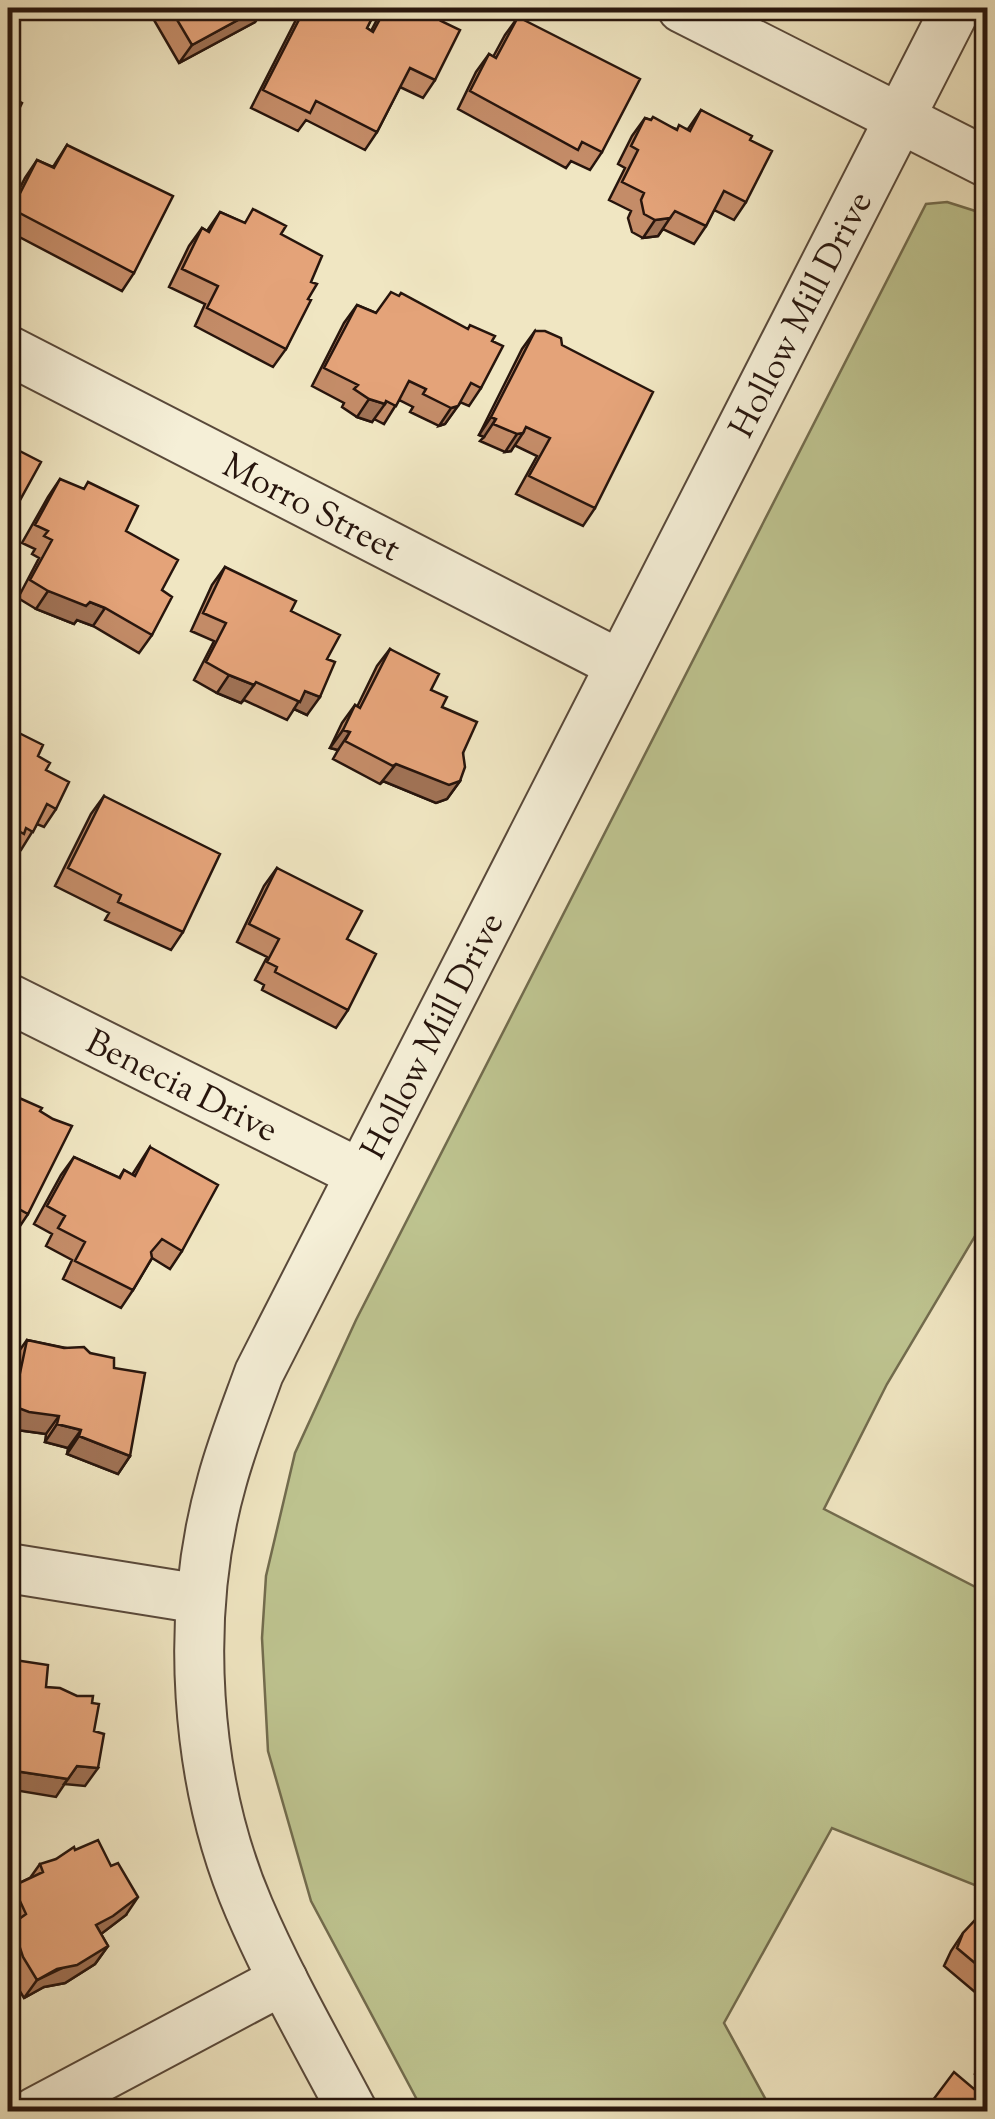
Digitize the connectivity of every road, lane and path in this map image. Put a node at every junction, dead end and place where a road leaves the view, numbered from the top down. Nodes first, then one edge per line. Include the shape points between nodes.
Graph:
1 (682, 8) edge
2 (956, 8) edge
3 (900, 119) junction
4 (988, 163) edge
5 (8, 350) edge
6 (619, 664) junction
7 (8, 998) edge
8 (359, 1174) junction
9 (8, 1568) edge
10 (201, 1599) junction
11 (283, 1980) junction
12 (35, 2112) edge
13 (353, 2112) edge

1 - 3 street
2 - 3 street, Hollow Mill Drive
3 - 4 street
3 - 6 street, Hollow Mill Drive
5 - 6 street, Morro Street
6 - 8 street, Hollow Mill Drive
7 - 8 street, Benecia Drive
8 - 10 street, Hollow Mill Drive via 258,1372 221,1484
9 - 10 street
10 - 11 street, Hollow Mill Drive via 198,1678 222,1830
11 - 12 street
11 - 13 street, Hollow Mill Drive

